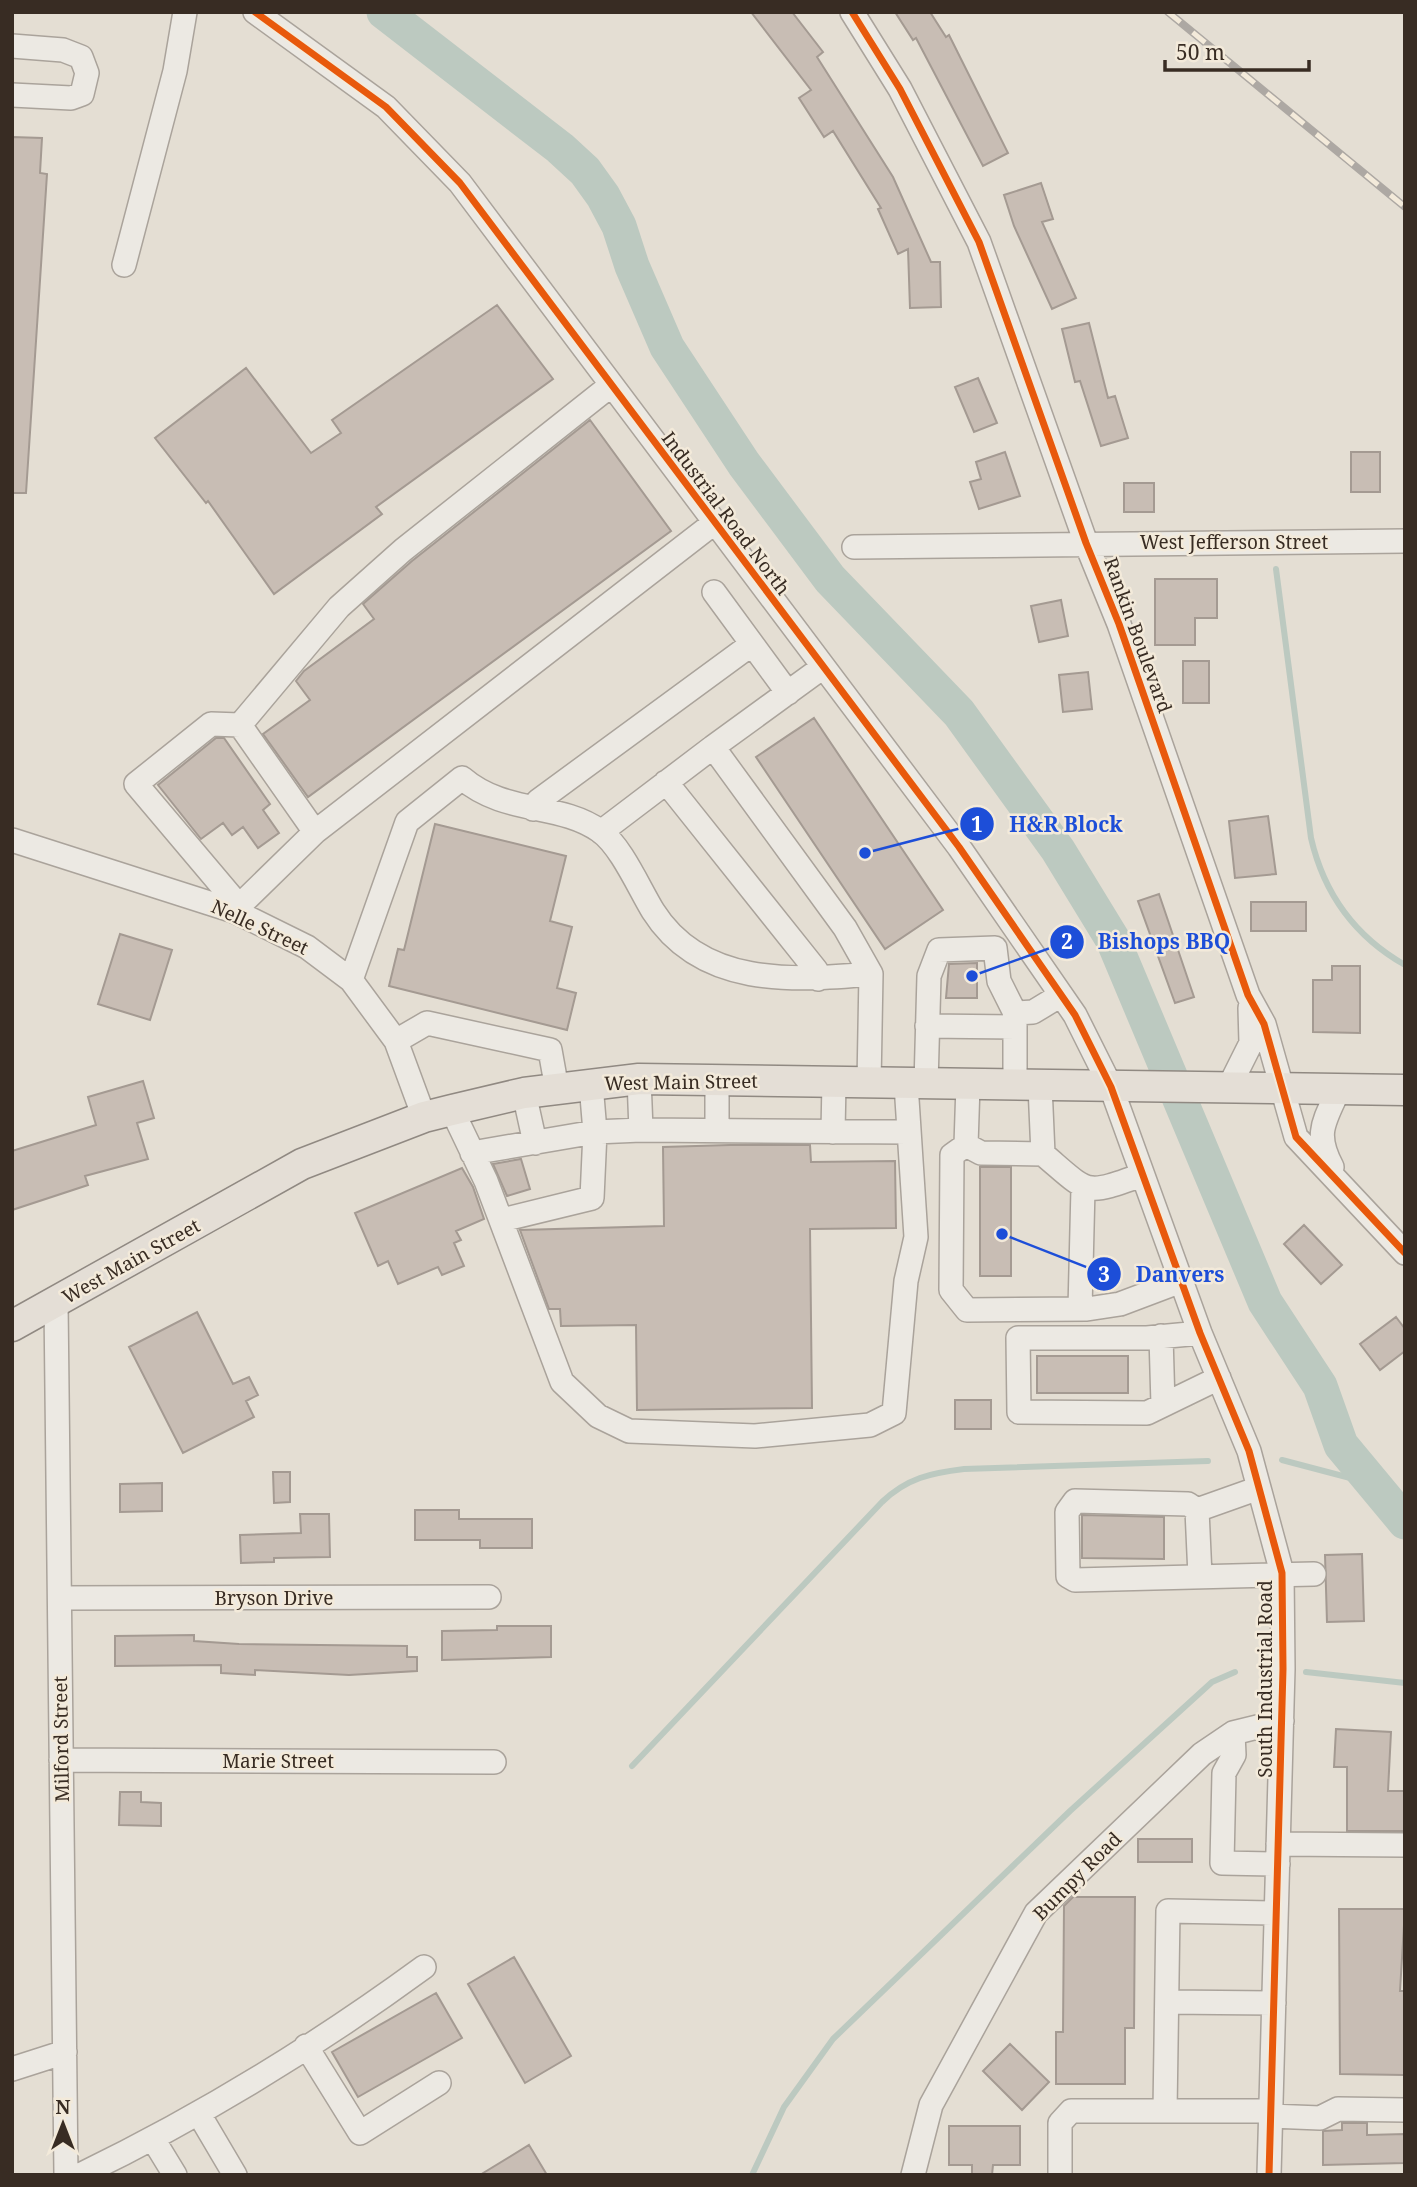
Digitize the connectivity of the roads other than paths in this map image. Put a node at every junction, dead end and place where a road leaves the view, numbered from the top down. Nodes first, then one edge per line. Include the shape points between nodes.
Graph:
1 (185, 12) edge
2 (255, 12) edge
3 (852, 12) edge
4 (12, 47) edge
5 (12, 94) edge
6 (124, 265) dead end
7 (610, 386) junction
8 (714, 523) junction
9 (1405, 541) edge
10 (1086, 542) junction
11 (854, 547) dead end
12 (714, 592) dead end
13 (752, 644) junction
14 (823, 667) junction
15 (788, 693) junction
16 (240, 725) junction
17 (713, 747) junction
18 (666, 782) junction
19 (533, 809) junction
20 (315, 832) junction
21 (601, 832) junction
22 (12, 840) edge
23 (237, 909) junction
24 (1018, 933) junction
25 (995, 948) junction
26 (871, 974) junction
27 (351, 979) junction
28 (818, 979) junction
29 (1061, 995) junction
30 (1248, 995) junction
31 (1015, 1020) junction
32 (927, 1026) junction
33 (396, 1041) junction
34 (639, 1079) junction
35 (717, 1081) junction
36 (834, 1082) junction
37 (869, 1083) junction
38 (592, 1084) junction
39 (916, 1084) junction
40 (968, 1084) junction
41 (1028, 1086) junction
42 (1111, 1087) junction
43 (1214, 1087) junction
44 (1282, 1088) junction
45 (557, 1089) junction
46 (1339, 1089) junction
47 (1405, 1090) edge
48 (524, 1093) junction
49 (438, 1113) junction
50 (717, 1129) junction
51 (641, 1130) junction
52 (595, 1132) junction
53 (833, 1132) junction
54 (908, 1132) junction
55 (535, 1143) junction
56 (966, 1146) junction
57 (472, 1153) junction
58 (1043, 1154) junction
59 (1142, 1175) junction
60 (1339, 1179) junction
61 (1083, 1188) junction
62 (502, 1220) junction
63 (1405, 1253) edge
64 (1181, 1281) junction
65 (56, 1303) junction
66 (1080, 1309) junction
67 (12, 1326) edge
68 (1200, 1332) junction
69 (1161, 1336) junction
70 (1219, 1378) junction
71 (1163, 1405) junction
72 (1259, 1488) junction
73 (1197, 1510) junction
74 (1282, 1573) junction
75 (1314, 1574) dead end
76 (1200, 1576) junction
77 (489, 1597) dead end
78 (60, 1598) junction
79 (1282, 1721) junction
80 (1233, 1733) junction
81 (61, 1760) junction
82 (494, 1762) dead end
83 (1405, 1845) edge
84 (1278, 1854) junction
85 (1276, 1913) junction
86 (425, 1967) dead end
87 (1167, 2003) junction
88 (1274, 2003) junction
89 (306, 2046) junction
90 (65, 2052) junction
91 (12, 2069) edge
92 (439, 2083) dead end
93 (1405, 2110) edge
94 (1165, 2111) junction
95 (199, 2113) junction
96 (1270, 2113) junction
97 (153, 2139) junction
98 (66, 2175) edge
99 (80, 2175) edge
100 (175, 2175) edge
101 (235, 2175) edge
102 (913, 2175) edge
103 (1060, 2175) edge
104 (1269, 2175) edge

1 - 6 street
2 - 7 street, Industrial Road North via 386,107 460,183
3 - 10 street, Rankin Boulevard via 913,113 979,242
4 - 5 street via 75,54 86,66 87,82 82,94 71,98
7 - 8 street, Industrial Road North
7 - 16 street via 403,550 339,607
8 - 14 street, Industrial Road North
8 - 20 street
9 - 10 street, West Jefferson Street
10 - 11 street, West Jefferson Street
10 - 30 street, Rankin Boulevard via 1124,637
12 - 13 street
13 - 15 street
13 - 19 street
14 - 15 street
14 - 24 street, Industrial Road North
15 - 17 street
16 - 20 street
16 - 23 street via 211,724 136,784
17 - 18 street
17 - 26 street via 845,928
18 - 21 street
18 - 28 street via 816,970
19 - 21 street via 579,820
19 - 27 street via 480,793 462,778 407,822
20 - 23 street
21 - 28 street via 625,862 655,914 699,958 748,974
22 - 23 street, Nelle Street
23 - 27 street, Nelle Street via 307,947
24 - 25 street
24 - 29 street, Industrial Road North
25 - 31 street via 999,981
25 - 32 street via 939,950 929,976
26 - 28 street
26 - 37 street
27 - 33 street, Nelle Street
29 - 31 street
29 - 42 street, Industrial Road North
30 - 43 street, Rankin Boulevard via 1251,1043
30 - 44 street, Rankin Boulevard via 1264,1024
31 - 32 street
31 - 41 street
32 - 39 street
33 - 45 street via 427,1023 550,1050
33 - 49 street, Nelle Street
34 - 35 main road, West Main Street
34 - 38 main road, West Main Street
34 - 51 street
35 - 36 main road, West Main Street
35 - 50 street
36 - 37 main road, West Main Street
36 - 53 street
37 - 39 main road, West Main Street
38 - 45 main road, West Main Street
38 - 52 street
39 - 40 main road, West Main Street
39 - 54 street
40 - 41 main road, West Main Street
40 - 56 street
41 - 42 main road, West Main Street
41 - 58 street
42 - 43 main road, West Main Street
42 - 59 street, South Industrial Road
43 - 44 main road, West Main Street
44 - 46 main road, West Main Street
44 - 60 street, Rankin Boulevard via 1296,1137
45 - 48 main road, West Main Street
46 - 47 main road, West Main Street
46 - 60 street, Rankin Boulevard via 1321,1136
48 - 49 main road, West Main Street
48 - 55 street
49 - 57 street, Nelle Street
49 - 65 main road, West Main Street via 302,1164
50 - 51 street
50 - 53 street
51 - 52 street
52 - 55 street
52 - 62 street via 592,1198
53 - 54 street
54 - 62 street, Nelle Street via 916,1237 906,1281 894,1413 870,1425 755,1436 629,1432 598,1416 562,1382
55 - 57 street
56 - 58 street via 981,1153
56 - 66 street via 952,1155 951,1290 967,1310
57 - 62 street, Nelle Street
58 - 61 street
59 - 61 street via 1101,1189
59 - 64 street, South Industrial Road
60 - 63 street, Rankin Boulevard
61 - 66 street
64 - 66 street via 1120,1304
64 - 68 street, South Industrial Road
65 - 67 main road, West Main Street
65 - 78 street, Milford Street
68 - 69 street
68 - 70 street, South Industrial Road
69 - 71 street
69 - 71 street via 1018,1338 1019,1412 1147,1413
70 - 71 street
70 - 72 street, South Industrial Road
72 - 73 street
72 - 74 street, South Industrial Road
73 - 76 street
73 - 76 street via 1188,1504 1075,1501 1067,1512 1068,1576 1075,1580
74 - 75 street
74 - 76 street
74 - 79 street, South Industrial Road
77 - 78 street, Bryson Drive
78 - 81 street, Milford Street
79 - 80 street, Bumpy Road
79 - 84 street, South Industrial Road
80 - 84 street via 1234,1755 1224,1773 1222,1863
80 - 102 street, Bumpy Road via 1202,1754 1036,1913 931,2105
81 - 82 street, Marie Street
81 - 90 street, Milford Street
83 - 84 street
84 - 85 street, South Industrial Road
85 - 87 street via 1168,1911
85 - 88 street, South Industrial Road
86 - 89 street
87 - 88 street
87 - 94 street
88 - 96 street, South Industrial Road
89 - 92 street via 360,2133
89 - 95 street
90 - 91 street
90 - 98 street, Milford Street
93 - 96 street via 1338,2109 1320,2118
94 - 96 street
94 - 103 street via 1071,2111 1060,2123
95 - 97 street
95 - 101 street
96 - 104 street, South Industrial Road
97 - 99 street
97 - 100 street

